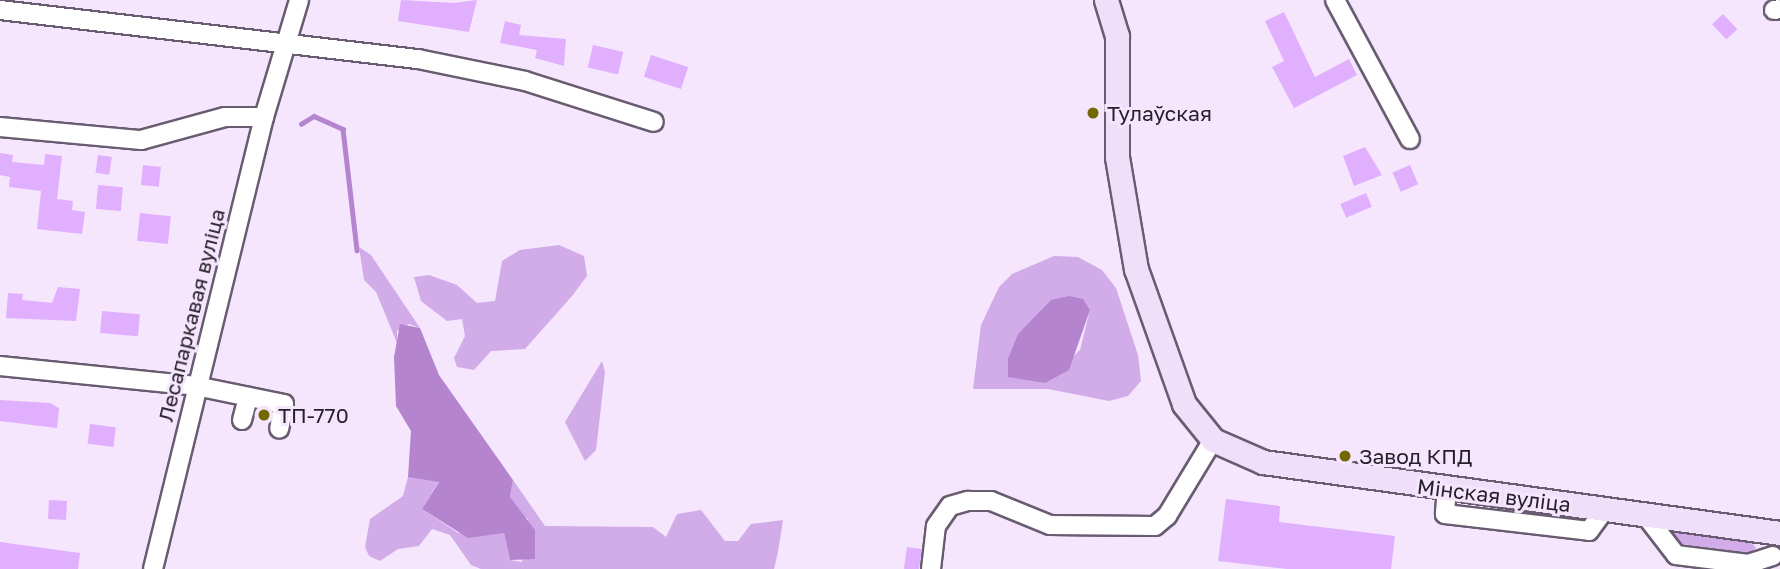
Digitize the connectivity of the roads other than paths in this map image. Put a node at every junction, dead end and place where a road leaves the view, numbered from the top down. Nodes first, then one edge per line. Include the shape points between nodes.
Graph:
1 (299, 0) edge
2 (1106, 0) edge
3 (1335, 0) edge
4 (0, 10) edge
5 (285, 43) junction
6 (264, 117) junction
7 (654, 122) dead end
8 (0, 127) edge
9 (1410, 139) dead end
10 (0, 366) edge
11 (196, 386) junction
12 (248, 397) junction
13 (242, 420) dead end
14 (279, 429) dead end
15 (1213, 440) junction
16 (1646, 516) junction
17 (1777, 532) edge
18 (1772, 563) edge
19 (153, 569) edge
20 (931, 569) edge

1 - 5 street, Лесапаркавая вуліца
2 - 15 main road, Мінская вуліца via 1117,36 1117,157 1136,269 1178,391
3 - 9 street
4 - 5 street
5 - 6 street, Лесапаркавая вуліца
5 - 7 street via 418,58 526,81
6 - 8 street via 225,117 141,140
6 - 11 street, Лесапаркавая вуліца
10 - 11 street
11 - 12 street
11 - 19 street, Лесапаркавая вуліца
12 - 13 street
12 - 14 street via 284,404
15 - 16 main road, Мінская вуліца via 1263,463
15 - 20 street via 1167,516 1155,526 1050,524 991,501 968,501 950,506 936,526
16 - 17 main road, Мінская вуліца
16 - 18 street via 1676,555
17 - 18 street

